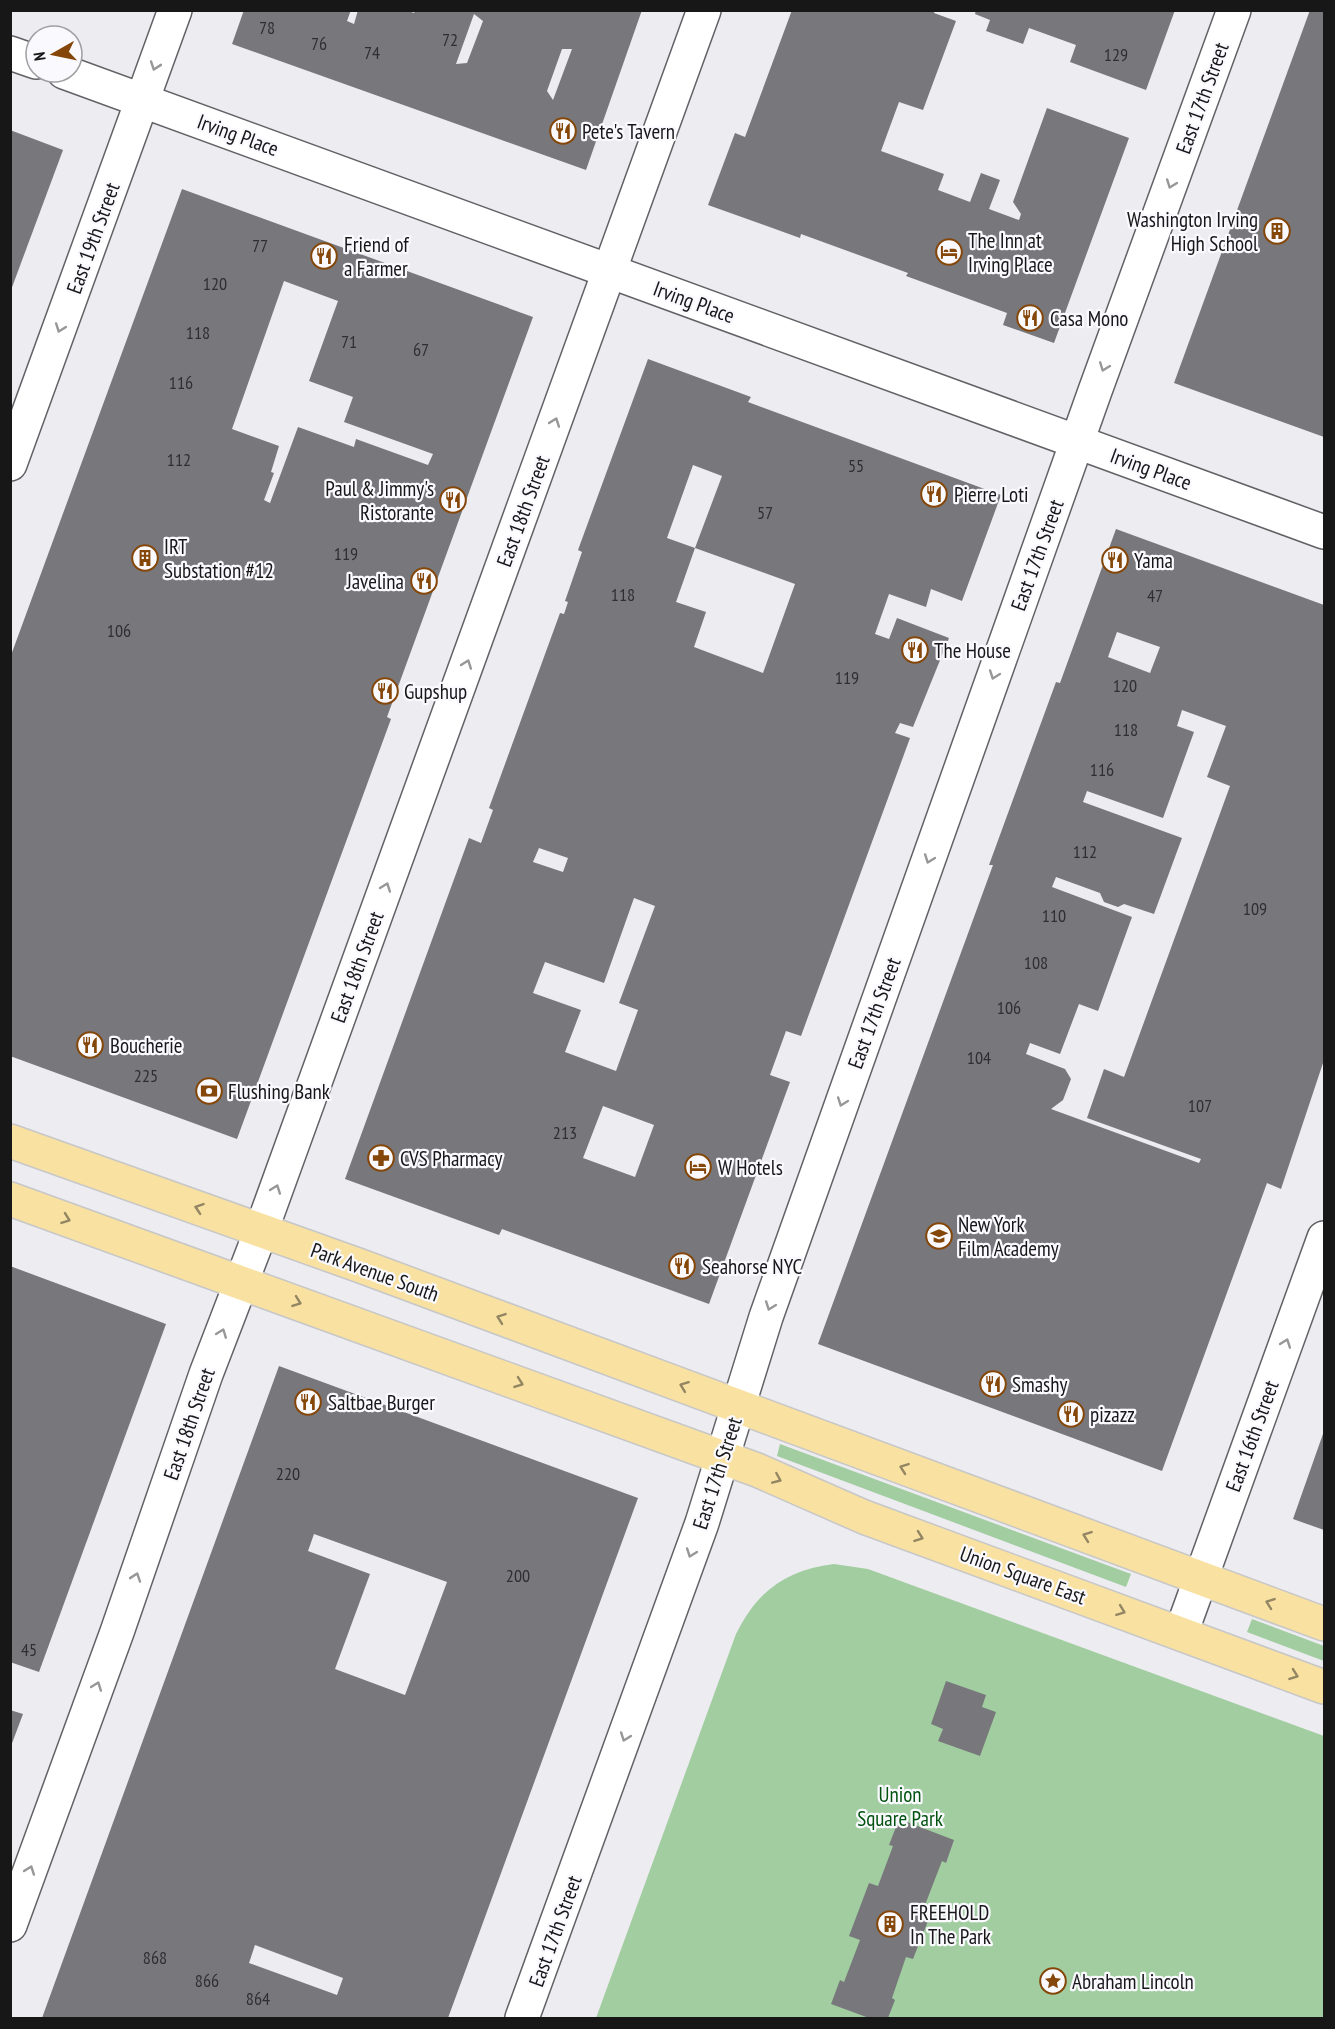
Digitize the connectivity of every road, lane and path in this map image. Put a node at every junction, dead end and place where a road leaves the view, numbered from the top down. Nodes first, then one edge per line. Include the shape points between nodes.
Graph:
1 (175, 10) edge
2 (704, 10) edge
3 (1234, 10) edge
4 (84, 79) edge
5 (143, 100) junction
6 (610, 271) junction
7 (1077, 442) junction
8 (10, 464) edge
9 (1324, 532) edge
10 (10, 1141) edge
11 (10, 1199) edge
12 (261, 1231) junction
13 (1324, 1238) edge
14 (241, 1283) junction
15 (738, 1407) junction
16 (723, 1458) junction
17 (1200, 1579) junction
18 (1324, 1624) edge
19 (1181, 1633) junction
20 (1324, 1687) edge
21 (10, 1925) edge
22 (522, 2019) edge

1 -> 5 street, East 19th Street
2 - 6 street, East 18th Street
3 -> 7 street, East 17th Street
4 - 5 street, Irving Place
5 - 6 street, Irving Place
5 -> 8 street, East 19th Street
6 - 7 street, Irving Place
12 -> 6 street, East 18th Street
7 - 9 street, Irving Place
7 -> 15 street, East 17th Street via 770,1306
12 -> 10 main road, Park Avenue South
11 -> 14 main road
12 - 14 street, East 18th Street
15 -> 12 main road, Park Avenue South
17 -> 13 street, East 16th Street
14 -> 16 main road
21 -> 14 street, East 18th Street
15 - 16 street, East 17th Street
17 -> 15 main road
16 -> 19 main road, Union Square East via 864,1517
16 -> 22 street, East 17th Street
18 -> 17 main road
17 - 19 street, East 16th Street
19 -> 20 main road, Union Square East

